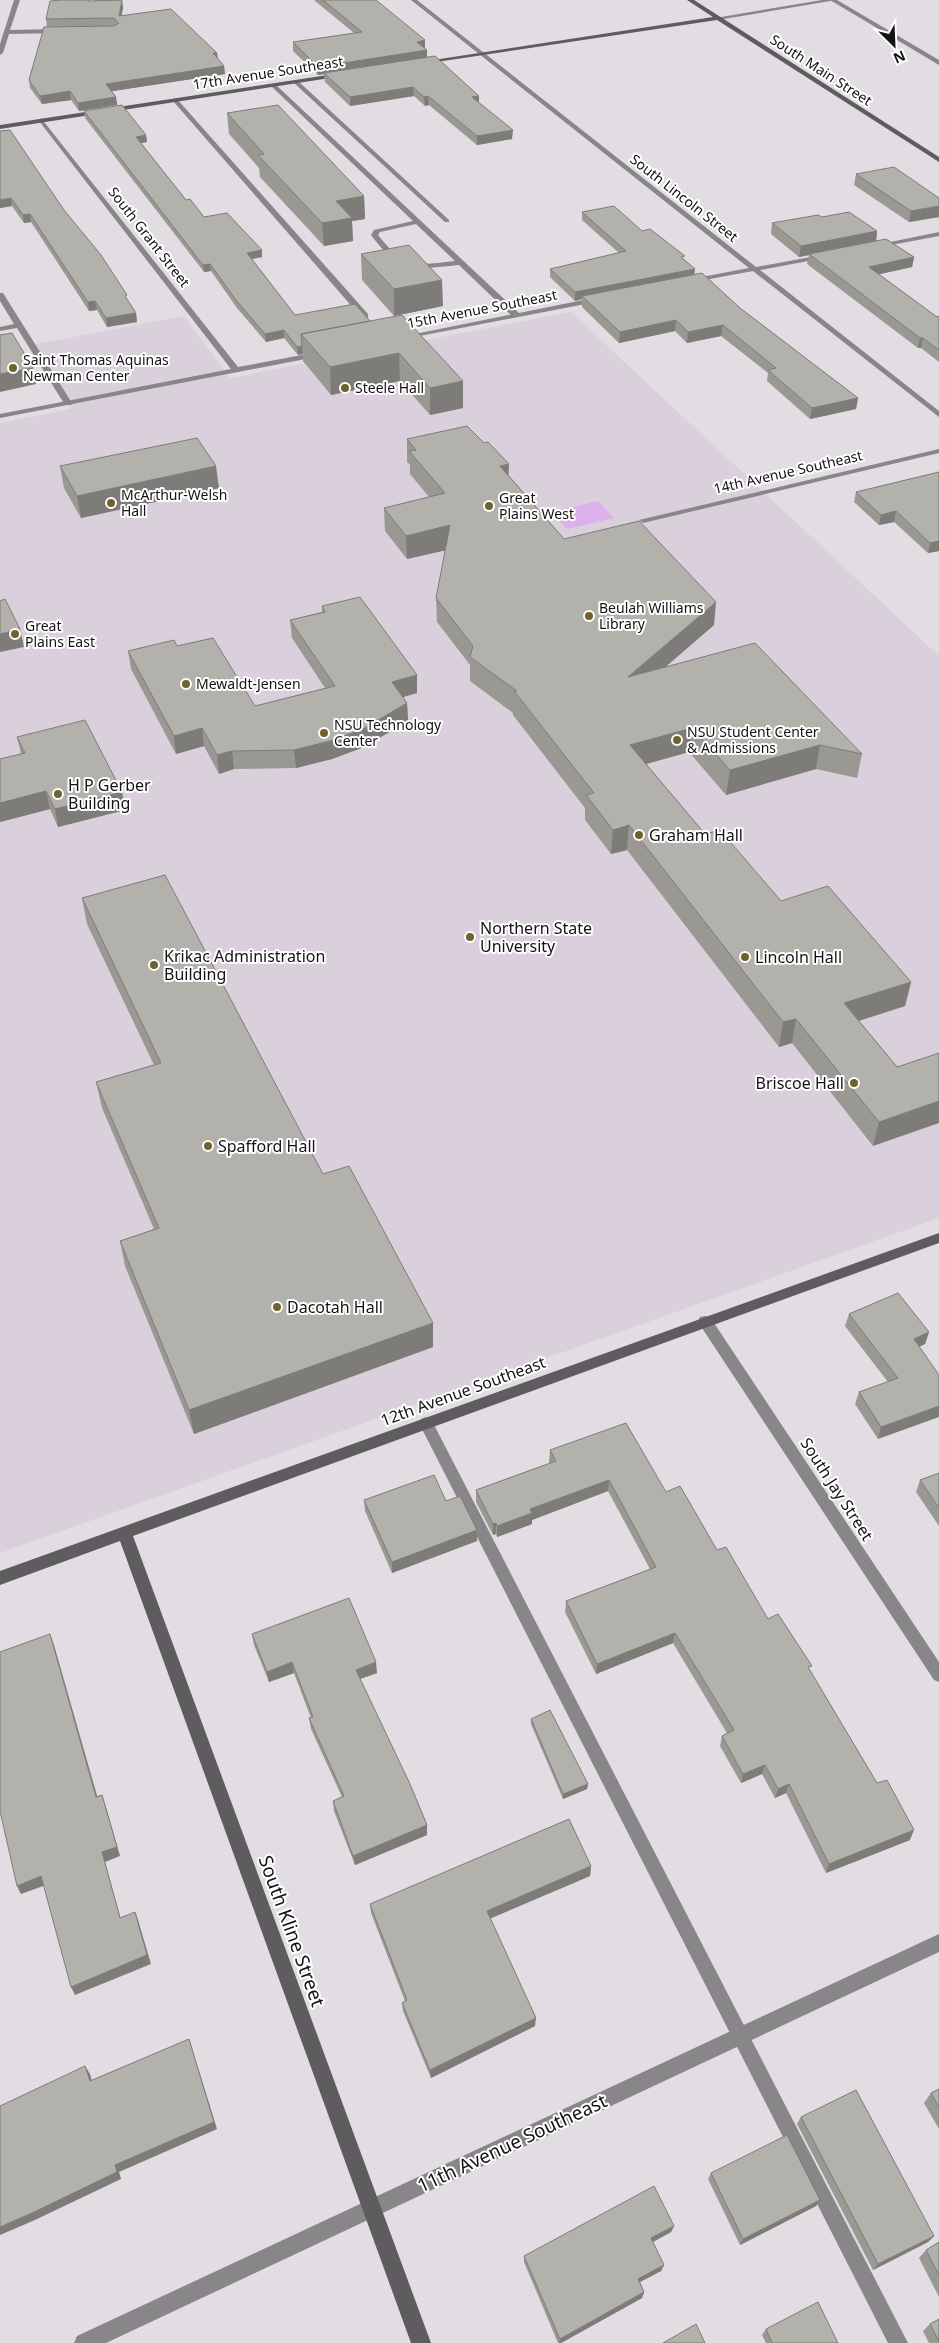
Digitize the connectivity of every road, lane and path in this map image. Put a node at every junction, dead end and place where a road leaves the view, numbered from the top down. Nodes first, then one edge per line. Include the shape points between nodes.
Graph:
1 (16, 0) edge
2 (414, 0) edge
3 (690, 0) edge
4 (833, 0) edge
5 (718, 18) junction
6 (69, 31) edge
7 (7, 32) junction
8 (0, 53) edge
9 (482, 53) junction
10 (939, 63) edge
11 (414, 64) edge
12 (345, 74) edge
13 (296, 82) junction
14 (273, 85) junction
15 (175, 100) junction
16 (41, 120) junction
17 (0, 126) edge
18 (939, 160) edge
19 (447, 221) dead end
20 (418, 222) junction
21 (939, 234) edge
22 (871, 247) edge
23 (832, 254) edge
24 (462, 263) junction
25 (754, 269) junction
26 (678, 284) edge
27 (0, 295) edge
28 (602, 298) edge
29 (516, 315) junction
30 (371, 323) edge
31 (19, 325) junction
32 (0, 329) edge
33 (396, 339) edge
34 (330, 351) edge
35 (236, 370) junction
36 (68, 402) junction
37 (939, 415) edge
38 (0, 416) edge
39 (939, 451) edge
40 (643, 520) dead end
41 (939, 1238) edge
42 (706, 1321) junction
43 (426, 1423) junction
44 (124, 1533) junction
45 (0, 1578) edge
46 (939, 1675) edge
47 (939, 1943) edge
48 (739, 2036) junction
49 (372, 2208) junction
50 (84, 2343) edge
51 (421, 2343) edge
52 (898, 2343) edge

1 - 7 street
2 - 9 street, South Lincoln Street
3 - 5 street, South Main Street
4 - 5 street
4 - 10 street
5 - 9 street
5 - 18 street, South Main Street
6 - 7 street
7 - 8 street
9 - 11 street
9 - 25 street, South Lincoln Street
12 - 13 street, 17th Avenue Southeast
13 - 14 street, 17th Avenue Southeast
13 - 19 street
14 - 15 street, 17th Avenue Southeast
14 - 20 street
15 - 16 street, 17th Avenue Southeast
15 - 30 street
16 - 17 street, 17th Avenue Southeast
16 - 35 street, South Grant Street
20 - 24 street
20 - 24 street via 377,230 374,235 405,264
21 - 22 street
23 - 25 street
24 - 29 street
25 - 26 street
25 - 37 street, South Lincoln Street
27 - 31 street
28 - 29 street, 15th Avenue Southeast
29 - 33 street, 15th Avenue Southeast
31 - 32 street
31 - 36 street
34 - 35 street
35 - 36 street
36 - 38 street
39 - 40 street, 14th Avenue Southeast
41 - 42 street, 12th Avenue Southeast
42 - 43 street, 12th Avenue Southeast
42 - 46 street, South Jay Street
43 - 44 street, 12th Avenue Southeast
43 - 48 street
44 - 45 street, 12th Avenue Southeast
44 - 49 street, South Kline Street
47 - 48 street, 11th Avenue Southeast
48 - 49 street, 11th Avenue Southeast
48 - 52 street
49 - 50 street, 11th Avenue Southeast
49 - 51 street, South Kline Street

